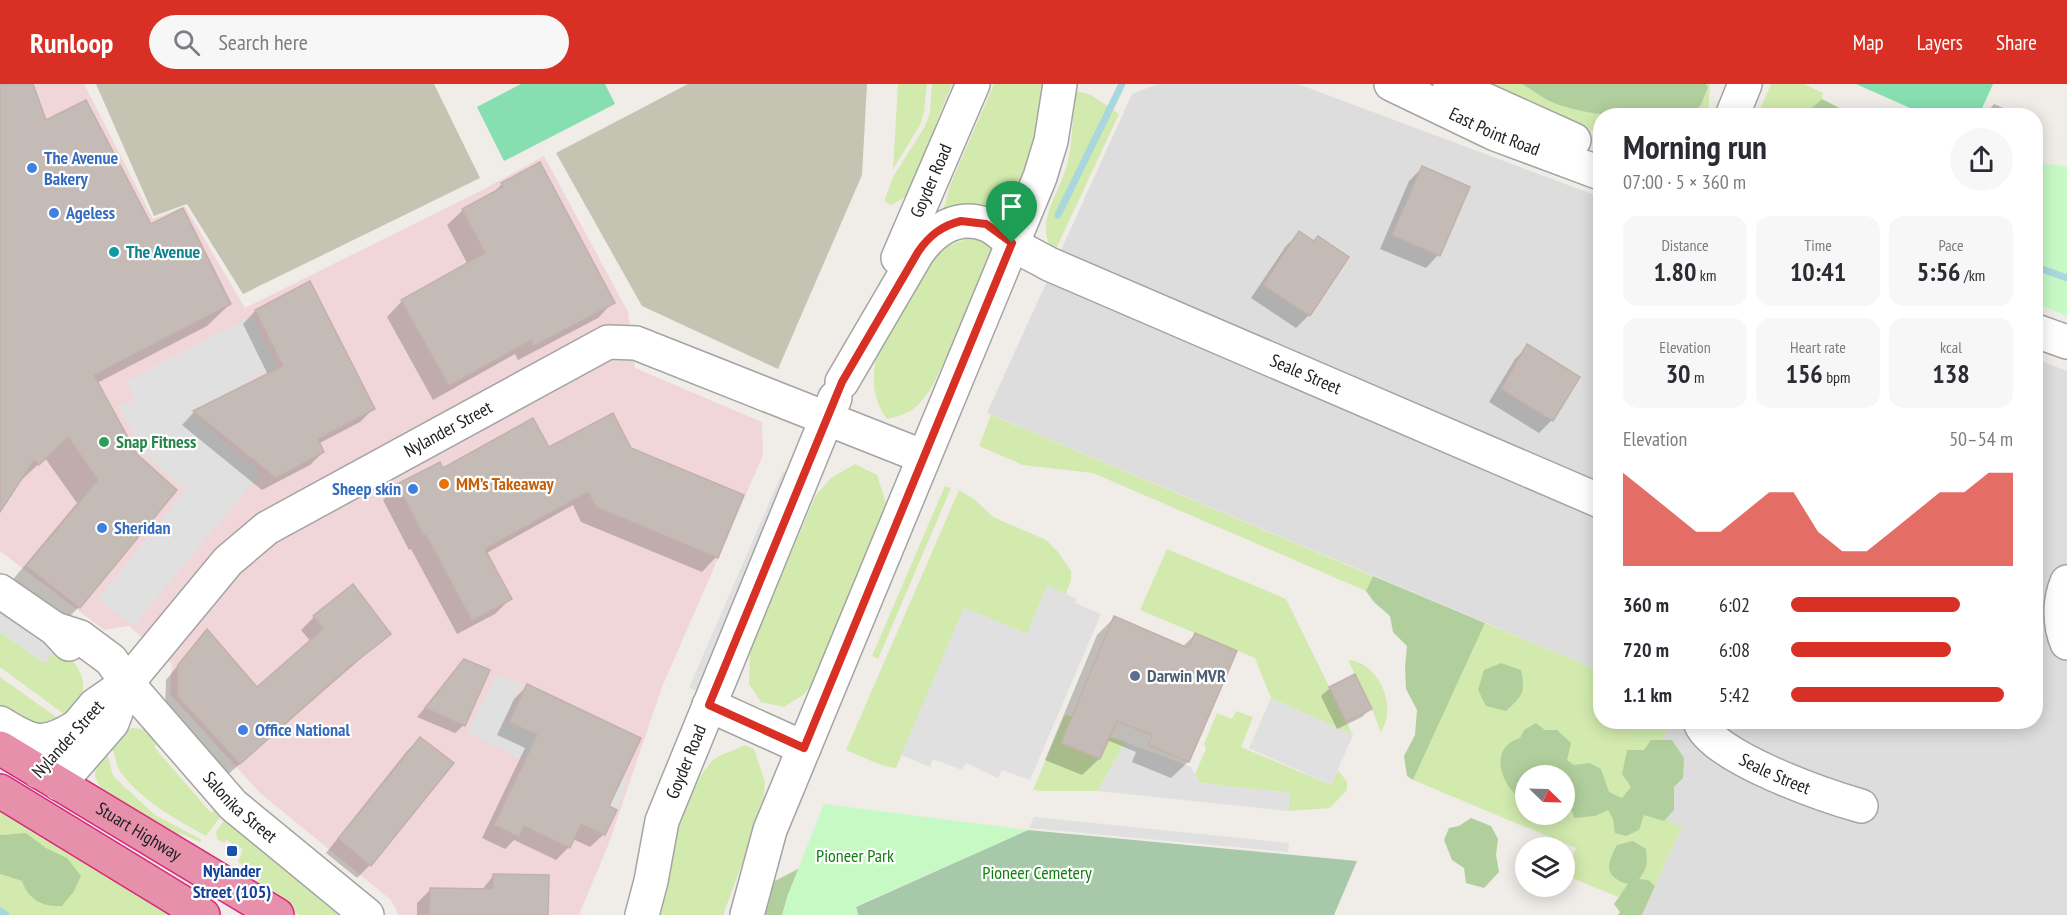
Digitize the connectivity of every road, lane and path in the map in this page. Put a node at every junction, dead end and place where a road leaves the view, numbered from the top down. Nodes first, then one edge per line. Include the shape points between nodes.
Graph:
1 (958, 84) edge
2 (973, 84) edge
3 (1060, 84) edge
4 (1391, 84) edge
5 (1450, 84) edge
6 (1746, 84) edge
7 (1736, 108) edge
8 (1593, 147) edge
9 (1593, 170) edge
10 (932, 182) junction
11 (1012, 243) junction
12 (2043, 333) edge
13 (2067, 342) edge
14 (842, 382) junction
15 (826, 419) junction
16 (924, 457) junction
17 (1593, 498) edge
18 (2067, 582) edge
19 (0, 591) edge
20 (2067, 643) edge
21 (127, 683) junction
22 (709, 705) junction
23 (0, 723) edge
24 (76, 727) junction
25 (1703, 729) edge
26 (0, 748) edge
27 (804, 748) junction
28 (49, 778) junction
29 (18, 802) edge
30 (1861, 806) dead end
31 (662, 821) junction
32 (770, 830) junction
33 (203, 915) edge
34 (277, 915) edge
35 (367, 915) edge
36 (624, 915) edge
37 (642, 915) edge
38 (732, 915) edge
39 (747, 915) edge

1 - 10 street
2 - 10 street, Goyder Road
3 - 11 street via 1046,161
4 - 9 street, East Point Road via 1495,134
5 - 8 street, East Point Road
6 - 7 street
10 - 14 street, Goyder Road
11 - 14 street, Seale Street via 986,224 961,221 928,237
11 - 16 street
11 - 17 street, Seale Street via 1048,264
12 - 13 street
14 - 15 street, Goyder Road
15 - 16 street, Nylander Street
15 - 21 street, Nylander Street via 636,343 608,342 267,528 228,561
15 - 22 street, Goyder Road
16 - 27 street
18 - 20 street via 2061,619
19 - 21 street, Salonika Street via 55,628 103,674
21 - 24 street, Nylander Street via 101,699
21 - 28 street, Nylander Street via 112,723
21 - 35 street, Salonika Street via 232,805
22 - 27 street
22 - 31 street, Goyder Road
23 - 24 street via 37,741 56,738
24 - 28 street, Nylander Street
25 - 30 street, Seale Street via 1732,753 1776,776
26 - 28 highway, Stuart Highway
27 - 32 street
28 - 29 highway, Nylander Street
28 - 34 highway, Stuart Highway
29 - 33 highway
31 - 36 street
31 - 37 street, Goyder Road
32 - 38 street
32 - 39 street

